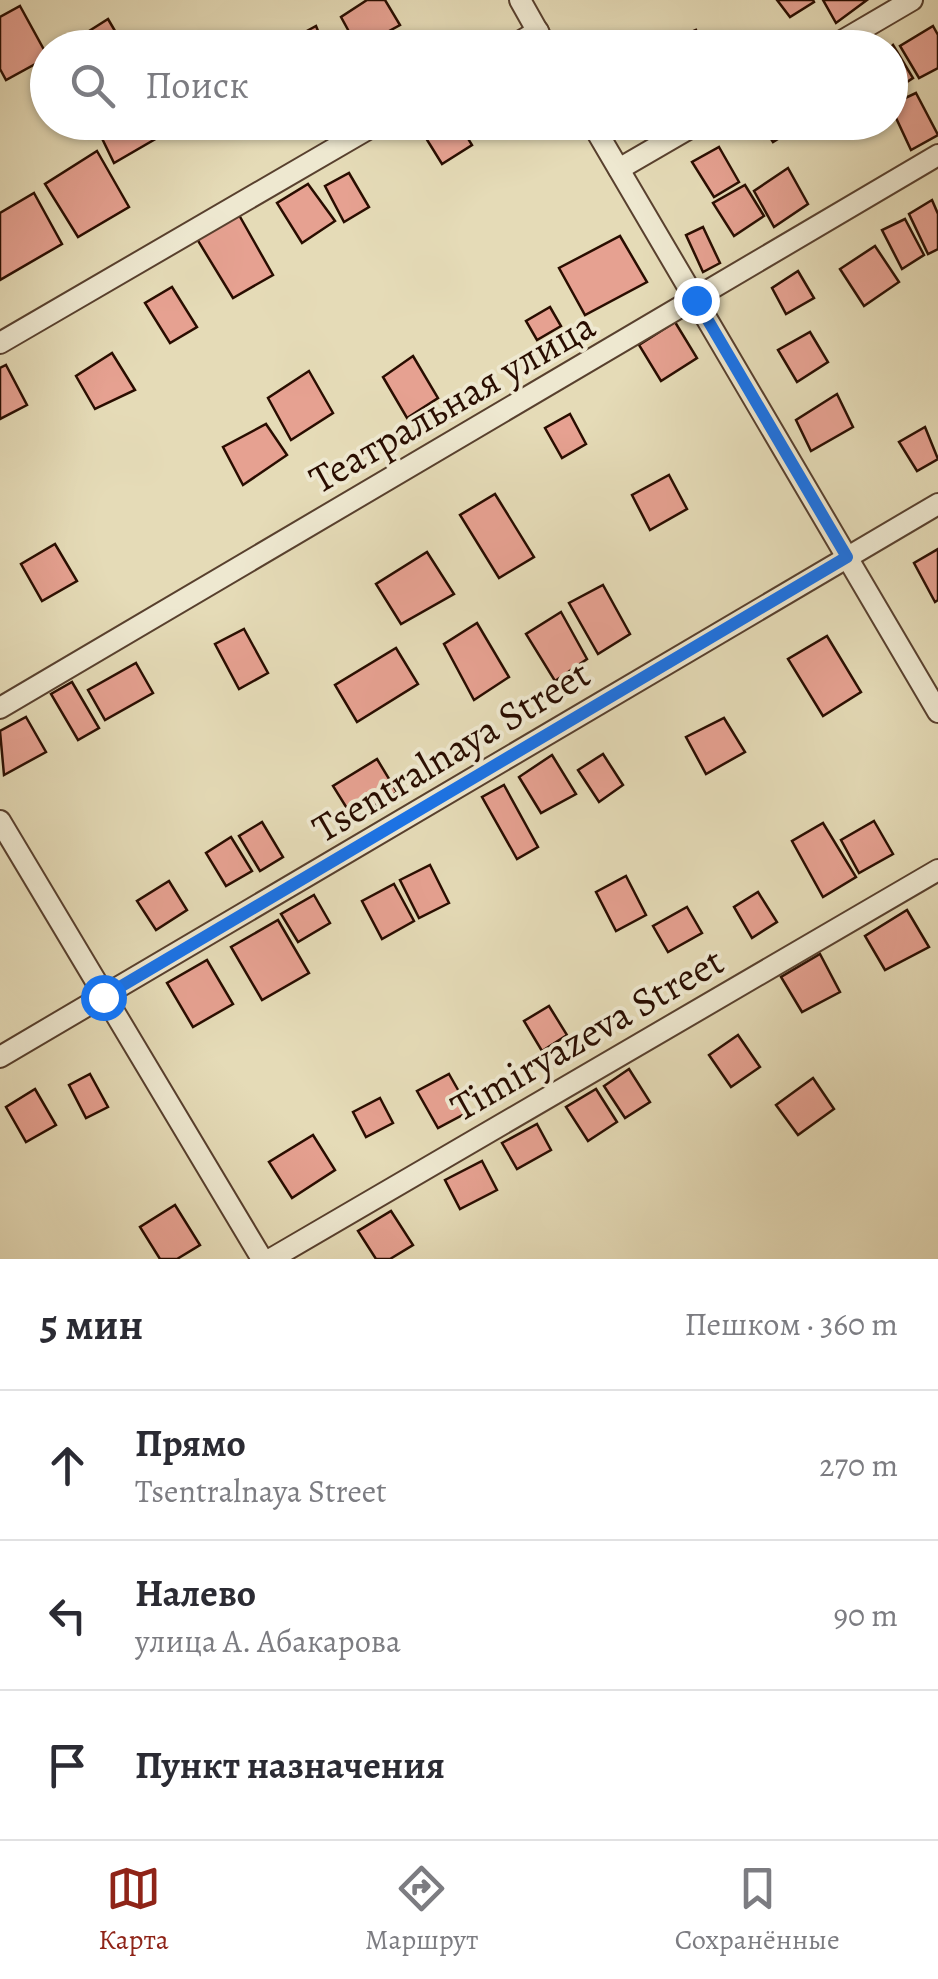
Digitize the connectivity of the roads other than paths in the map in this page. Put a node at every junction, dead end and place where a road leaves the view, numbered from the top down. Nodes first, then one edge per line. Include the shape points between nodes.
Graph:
1 (520, 0) edge
2 (912, 0) edge
3 (538, 30) edge
4 (861, 30) edge
5 (349, 140) edge
6 (602, 140) edge
7 (669, 140) edge
8 (938, 155) edge
9 (619, 169) junction
10 (696, 300) junction
11 (0, 344) edge
12 (938, 504) edge
13 (847, 557) junction
14 (0, 708) edge
15 (938, 712) edge
16 (0, 821) edge
17 (938, 870) edge
18 (103, 997) junction
19 (0, 1056) edge
20 (262, 1259) edge
21 (271, 1259) edge

1 - 3 street
2 - 4 street
5 - 11 street
6 - 9 street
7 - 9 street
8 - 10 street, Театральная улица
9 - 10 street
10 - 13 street
10 - 14 street, Театральная улица
12 - 13 street, Tsentralnaya Street
13 - 15 street
13 - 18 street, Tsentralnaya Street
16 - 18 street
17 - 21 street, Timiryazeva Street
18 - 19 street, Tsentralnaya Street
18 - 20 street

